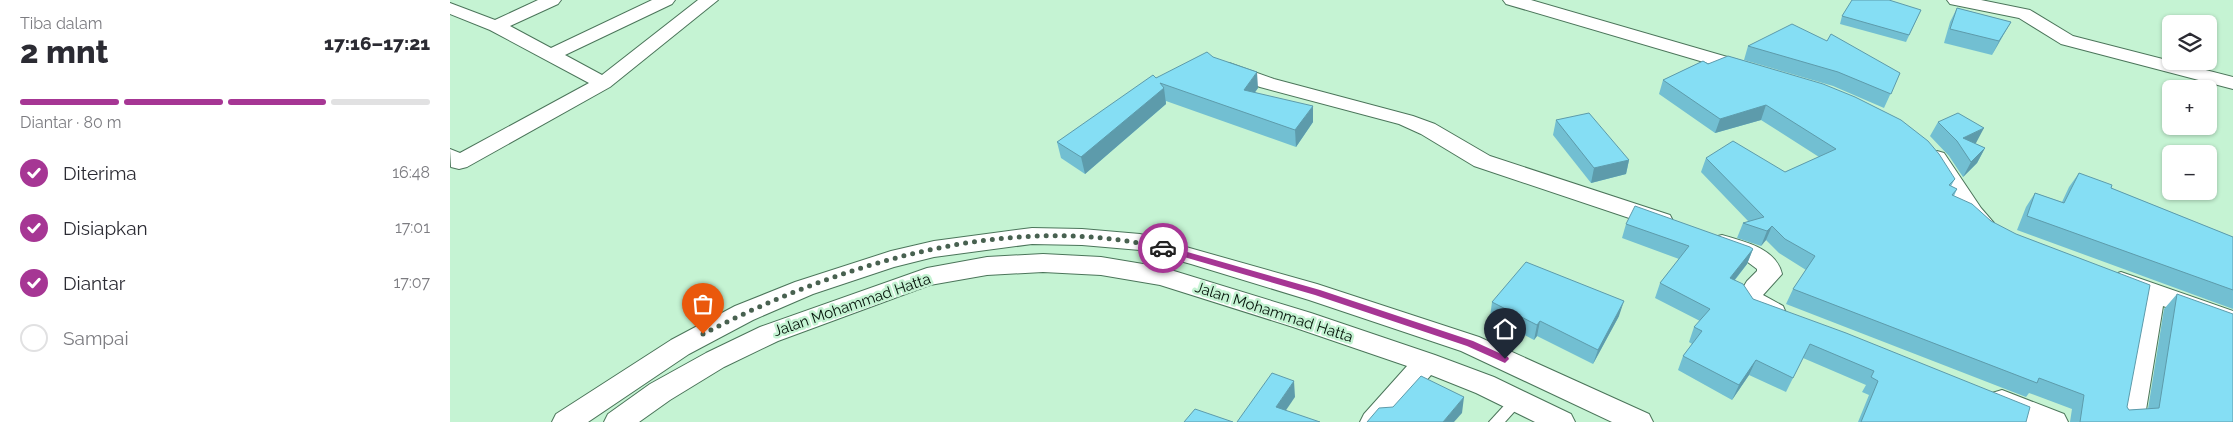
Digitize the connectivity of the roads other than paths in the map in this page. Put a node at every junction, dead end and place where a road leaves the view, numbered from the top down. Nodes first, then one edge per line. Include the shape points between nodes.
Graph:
1 (552, 0) edge
2 (666, 0) edge
3 (709, 0) edge
4 (1512, 0) edge
5 (1956, 0) edge
6 (450, 8) edge
7 (496, 26) junction
8 (551, 55) junction
9 (1222, 67) edge
10 (1769, 75) edge
11 (603, 83) junction
12 (2233, 83) edge
13 (1922, 141) edge
14 (450, 156) edge
15 (2002, 233) edge
16 (2098, 272) edge
17 (2154, 294) junction
18 (1797, 320) edge
19 (2233, 321) edge
20 (1426, 362) junction
21 (1539, 375) junction
22 (1982, 393) edge
23 (1516, 402) junction
24 (566, 422) edge
25 (618, 422) edge
26 (1374, 422) edge
27 (1496, 422) edge
28 (1561, 422) edge
29 (1638, 422) edge
30 (2054, 422) edge
31 (2130, 422) edge

1 - 7 street
2 - 8 street
3 - 11 street
4 - 10 street
5 - 12 street via 2034,17 2051,33 2067,40
6 - 7 street
7 - 8 street
8 - 11 street
9 - 18 street via 1267,83 1406,120 1428,128 1482,161 1505,170 1753,254 1768,265 1770,274 1750,296 1757,305
11 - 14 street via 459,162
13 - 15 street via 1939,160 1973,214
16 - 17 street
17 - 19 street
17 - 31 street
20 - 23 street, Jalan Mohammad Hatta via 1485,385
20 - 25 street, Jalan Mohammad Hatta via 1161,276 1101,266 1043,263 988,266 927,278 769,334 660,392
20 - 26 street
21 - 23 street
21 - 24 street, Jalan Mohammad Hatta via 1470,344 1193,256 1140,242 1032,236 934,249 804,288 744,313 680,347
21 - 29 street, Jalan Mohammad Hatta
22 - 30 street
23 - 27 lane
23 - 28 street, Jalan Mohammad Hatta

